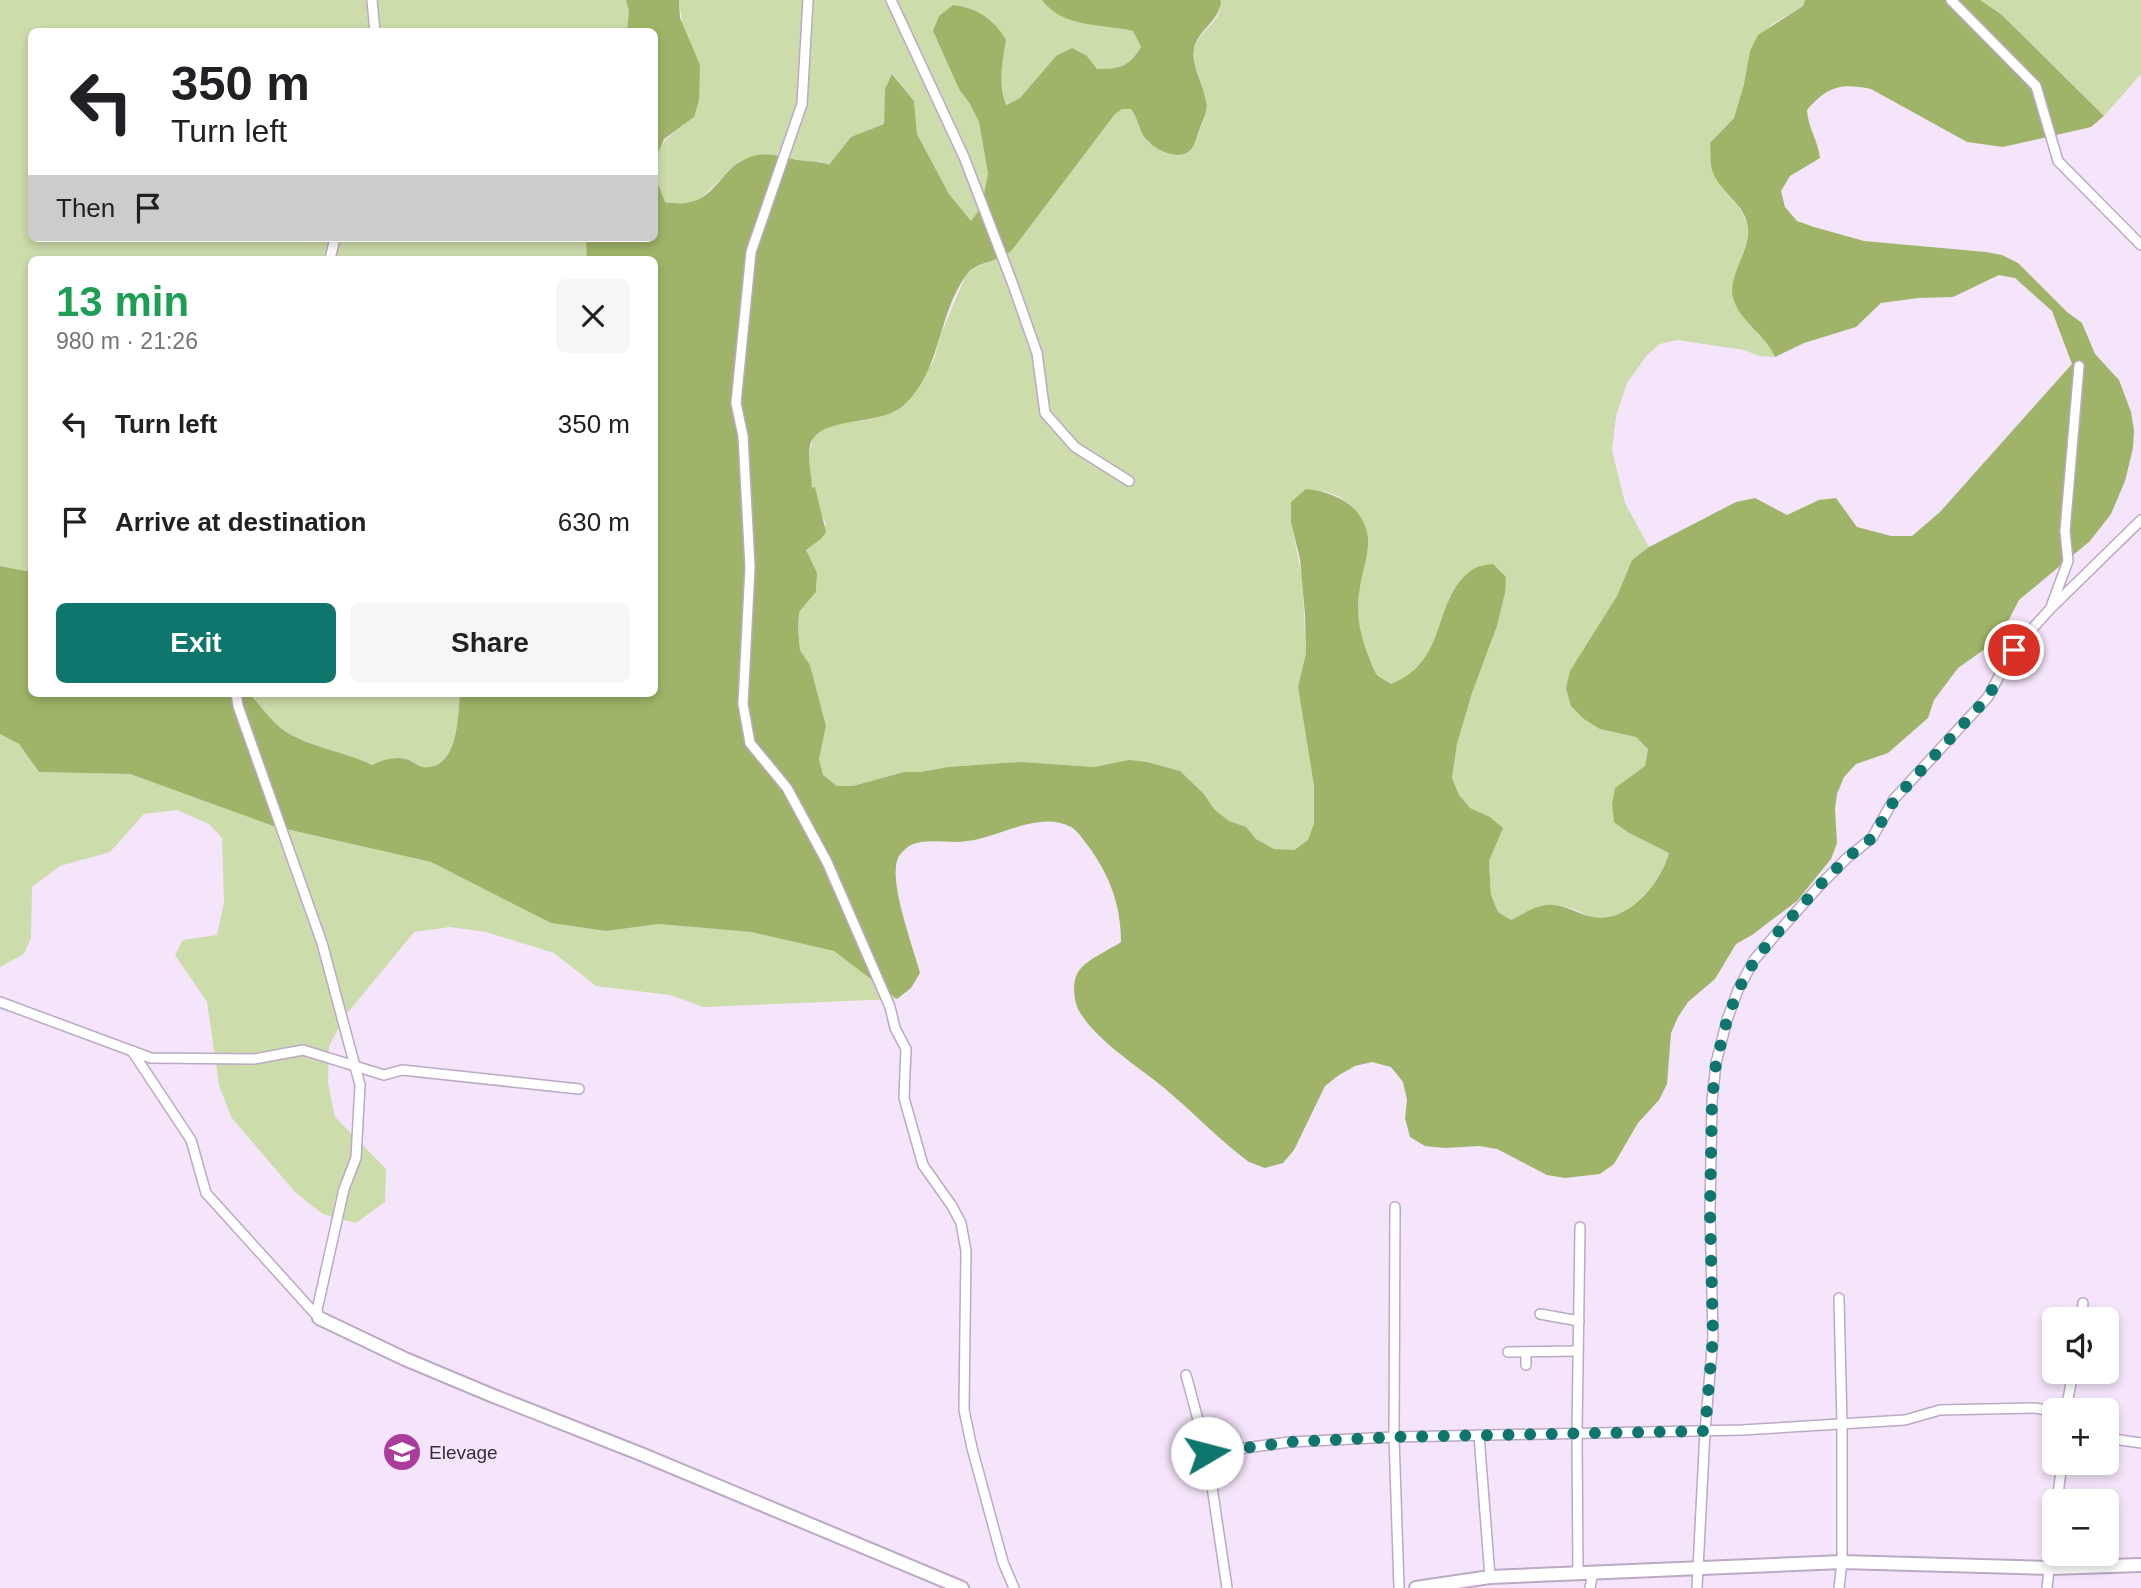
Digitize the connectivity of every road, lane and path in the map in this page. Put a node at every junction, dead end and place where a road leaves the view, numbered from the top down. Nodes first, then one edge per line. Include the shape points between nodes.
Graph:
1 (372, 0) edge
2 (808, 0) edge
3 (891, 0) edge
4 (1951, 0) edge
5 (375, 28) edge
6 (2141, 245) edge
7 (2079, 366) dead end
8 (1129, 481) dead end
9 (2141, 520) edge
10 (2050, 609) junction
11 (237, 697) edge
12 (0, 1002) edge
13 (132, 1051) junction
14 (355, 1066) junction
15 (579, 1089) dead end
16 (1395, 1207) dead end
17 (1580, 1227) dead end
18 (1839, 1298) dead end
19 (2083, 1303) dead end
20 (2083, 1307) edge
21 (1540, 1314) dead end
22 (319, 1318) junction
23 (1578, 1321) junction
24 (1578, 1351) junction
25 (1508, 1352) dead end
26 (1526, 1353) junction
27 (1526, 1365) dead end
28 (1186, 1375) dead end
29 (2042, 1409) edge
30 (1842, 1425) junction
31 (1705, 1431) junction
32 (1577, 1434) junction
33 (1479, 1435) junction
34 (1394, 1437) junction
35 (2119, 1440) edge
36 (2141, 1443) edge
37 (1207, 1453) junction
38 (1842, 1562) junction
39 (2141, 1565) edge
40 (2050, 1566) edge
41 (1697, 1567) junction
42 (2050, 1569) junction
43 (1593, 1572) junction
44 (1578, 1573) junction
45 (1490, 1577) junction
46 (962, 1588) edge
47 (1014, 1588) edge
48 (1227, 1588) edge
49 (1399, 1588) edge
50 (1416, 1588) edge
51 (1590, 1588) edge
52 (1696, 1588) edge
53 (1839, 1588) edge
54 (2047, 1588) edge

1 - 5 street
2 - 47 street via 802,104 751,252 737,389 744,436 750,567 743,704 751,743 786,788 827,862 890,1007 906,1049 904,1098 923,1165 961,1223 967,1251 964,1410
3 - 8 street via 964,158 1012,282 1037,353 1045,413 1075,447
4 - 6 street via 2036,86 2058,161
7 - 10 street via 2065,531 2068,561
9 - 10 street
10 - 31 street via 2014,650 1988,697 1895,799 1872,838 1829,875 1771,940 1738,990 1716,1063 1712,1101 1713,1337
11 - 14 street via 322,943
12 - 13 street
13 - 14 street via 151,1058 254,1059 303,1050
13 - 22 street via 191,1140 206,1193
14 - 15 street via 383,1075 402,1070
14 - 22 street via 360,1085 356,1158 344,1189
16 - 34 street
17 - 23 street
18 - 30 street
19 - 20 street
21 - 23 street
22 - 46 street via 405,1359
23 - 24 street
24 - 26 street
24 - 32 street
25 - 26 street
26 - 27 street
28 - 37 street
29 - 30 street via 1940,1410 1905,1420
30 - 31 street
30 - 38 street
31 - 32 street
31 - 41 street
32 - 33 street
32 - 44 street
33 - 34 street
33 - 45 street
34 - 37 street via 1290,1442
34 - 49 street
35 - 36 street
37 - 48 street
38 - 41 street
38 - 42 street
38 - 53 street
39 - 42 street
40 - 42 street
41 - 43 street
41 - 52 street
42 - 54 street
43 - 44 street
43 - 51 street
44 - 45 street
45 - 50 street

